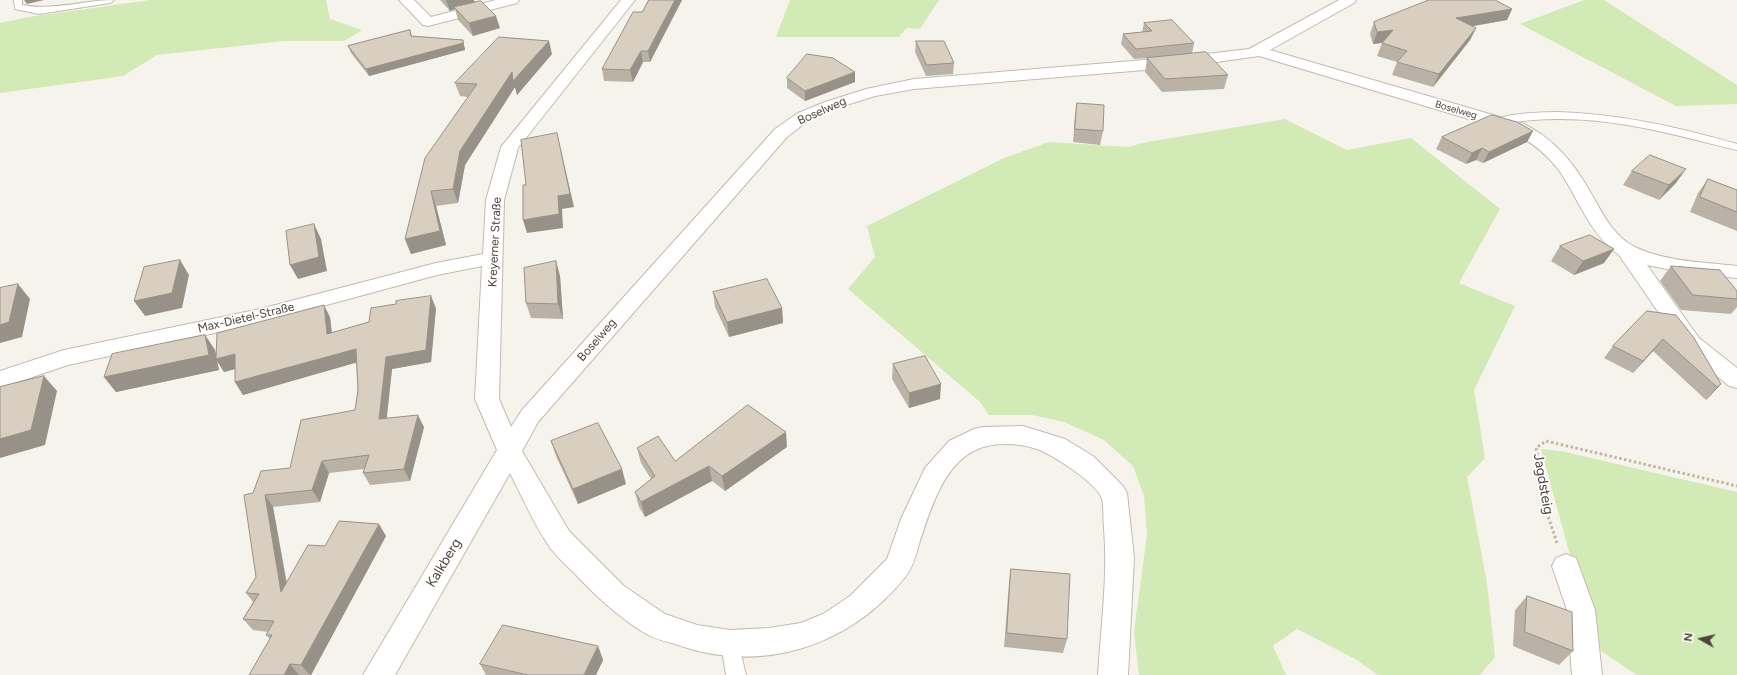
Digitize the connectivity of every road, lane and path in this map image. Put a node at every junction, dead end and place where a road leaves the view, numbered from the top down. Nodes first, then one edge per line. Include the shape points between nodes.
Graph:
1 (18, 0) edge
2 (110, 0) edge
3 (406, 0) edge
4 (628, 0) edge
5 (1349, 0) edge
6 (506, 1) edge
7 (1259, 51) junction
8 (1501, 121) junction
9 (1737, 147) edge
10 (1626, 250) junction
11 (494, 258) junction
12 (1737, 272) edge
13 (0, 380) edge
14 (1737, 380) edge
15 (510, 451) junction
16 (1737, 486) edge
17 (1566, 566) joint
18 (730, 644) junction
19 (378, 675) edge
20 (736, 675) edge
21 (1113, 675) edge
22 (1587, 675) edge

1 - 2 lane via 18,7 39,11
3 - 6 street via 428,22
4 - 11 street, Kreyerner Straße via 510,147 495,200
5 - 7 street, Boselweg
7 - 8 street, Boselweg via 1474,116
7 - 15 street, Boselweg via 1181,62 914,84 853,97 804,116 781,133 535,410
8 - 9 lane via 1541,114 1613,119 1663,127
8 - 10 street, Boselweg via 1533,135 1546,145 1569,172 1595,217 1609,235
10 - 12 street, Boselweg via 1672,264
10 - 14 street, Boselweg via 1691,343
11 - 13 street, Max-Dietel-Straße via 436,269 260,316 64,358
11 - 15 street, Kreyerner Straße via 487,399
15 - 18 street, Kreyerner Straße via 559,539 614,595 655,624 697,639
15 - 19 street, Kalkberg
16 - 17 path, Jagdsteig via 1546,441 1536,448 1545,507
17 - 22 street via 1581,610
18 - 20 lane
18 - 21 street, Kreyerner Straße via 769,642 803,636 833,623 860,605 898,566 924,497 934,475 946,460 958,448 984,436 1023,435 1056,446 1084,463 1114,493 1120,558

